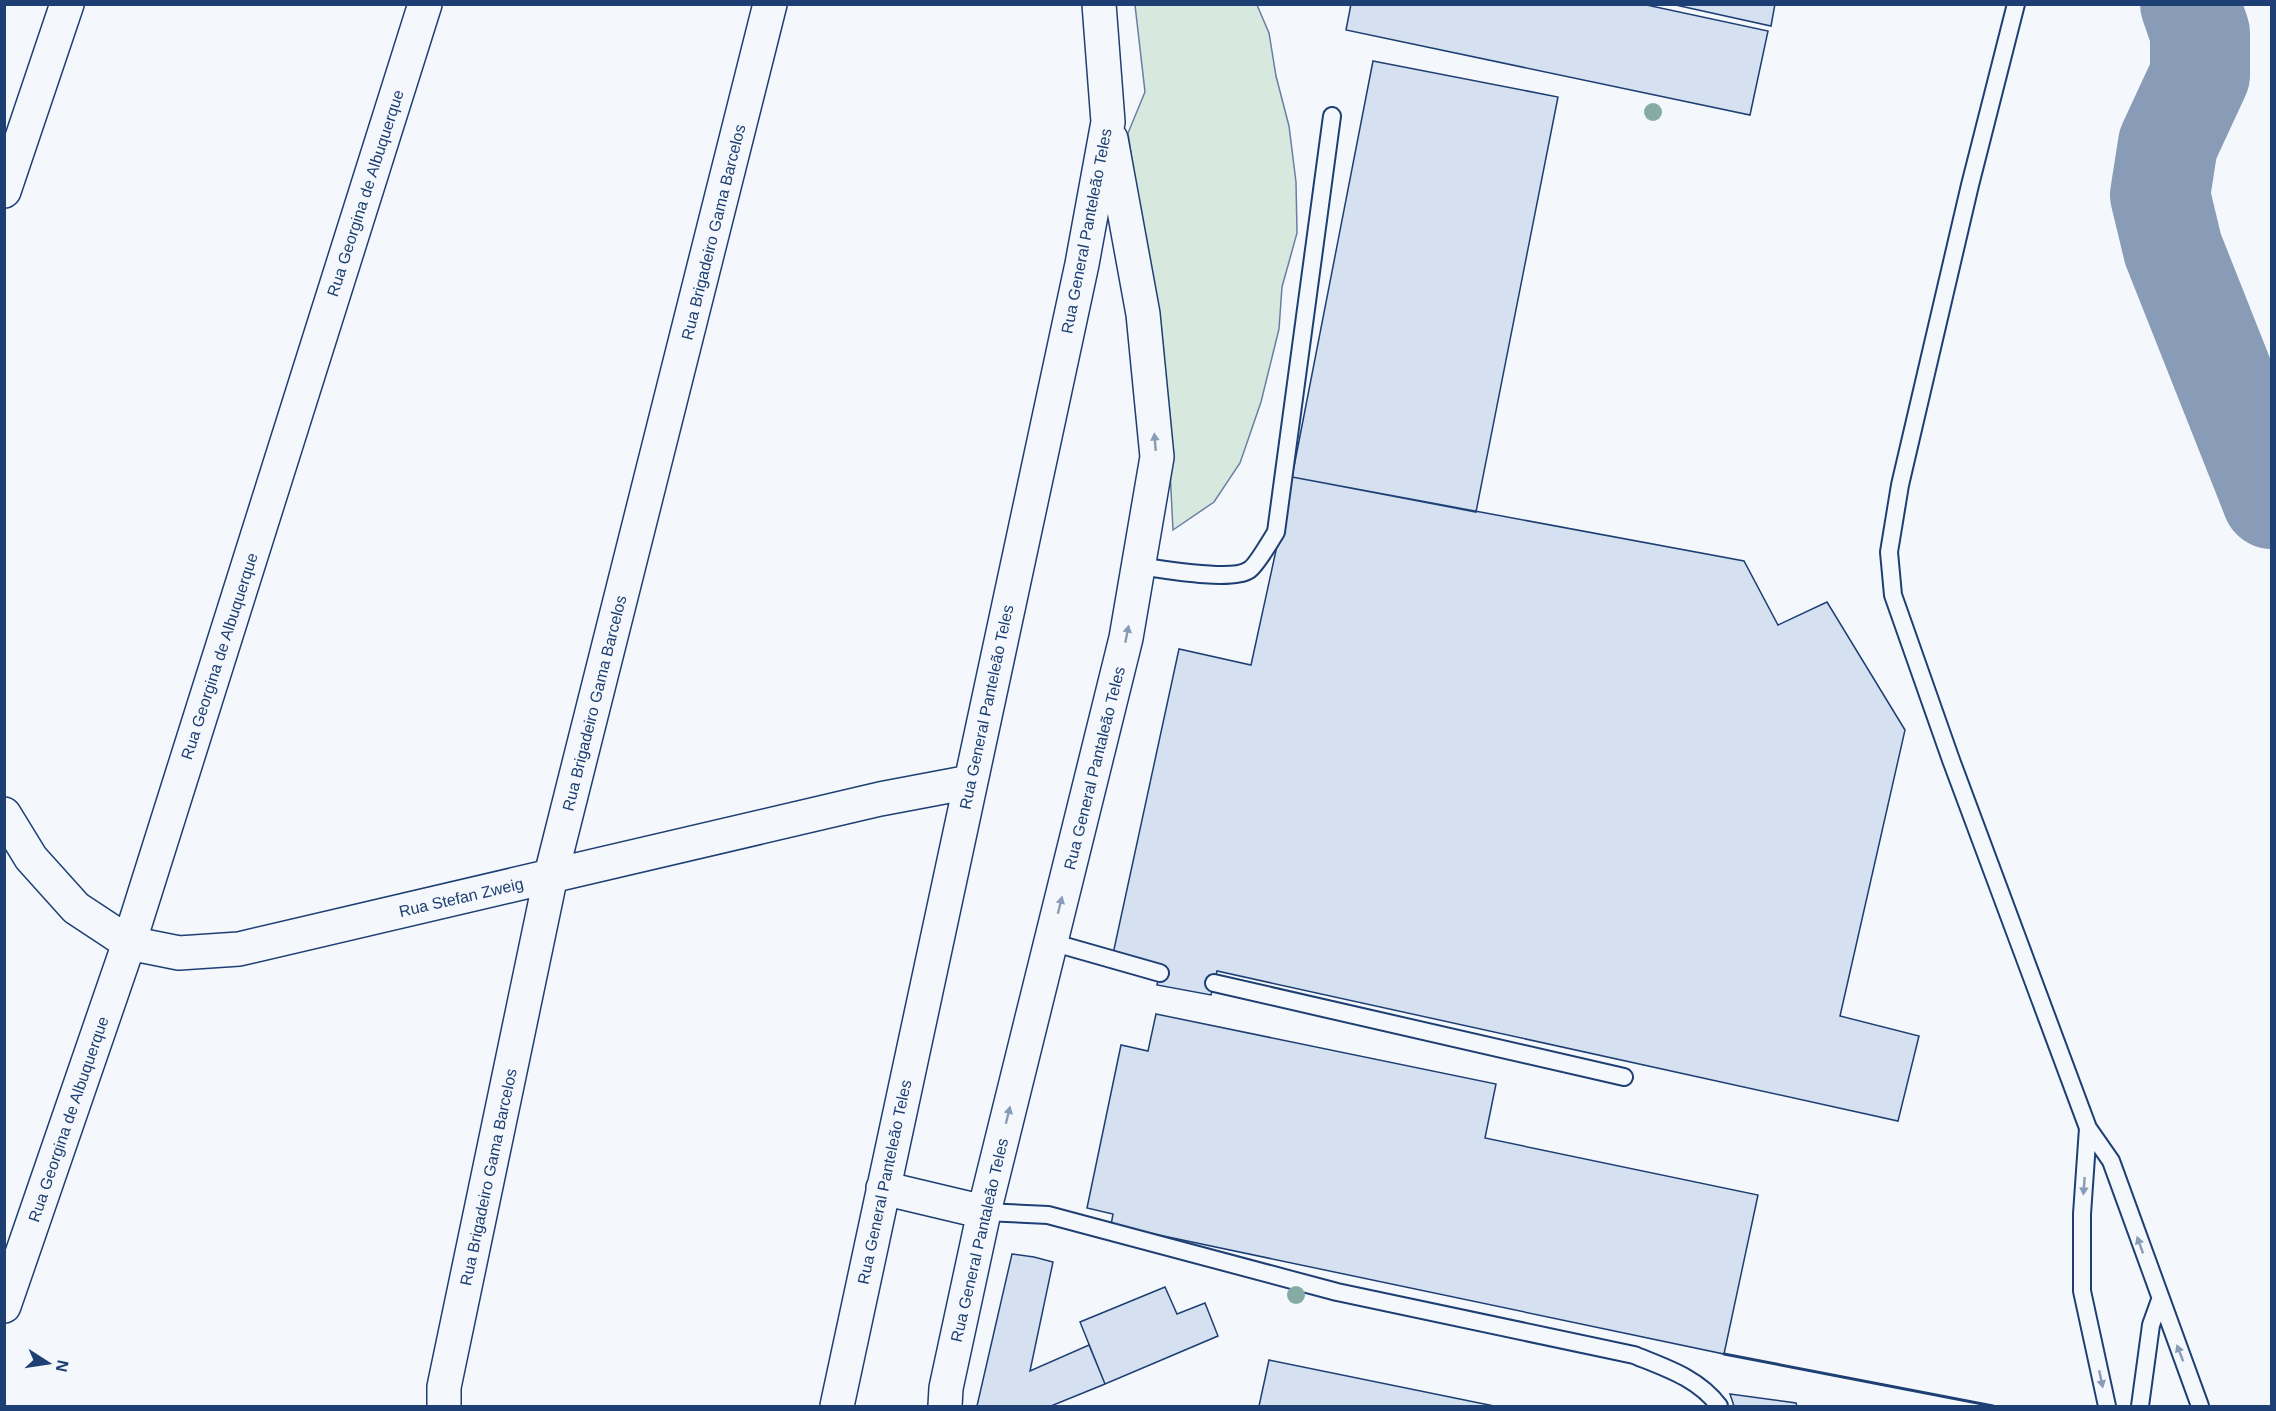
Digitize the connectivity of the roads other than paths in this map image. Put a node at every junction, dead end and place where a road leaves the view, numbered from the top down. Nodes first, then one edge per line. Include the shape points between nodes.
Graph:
1 (67, 4) edge
2 (425, 4) edge
3 (770, 4) edge
4 (1099, 4) edge
5 (2016, 4) edge
6 (1332, 116) dead end
7 (1108, 122) junction
8 (4, 191) edge
9 (1139, 566) junction
10 (970, 782) junction
11 (4, 814) edge
12 (551, 875) junction
13 (1051, 942) junction
14 (129, 943) junction
15 (1160, 973) dead end
16 (1214, 982) dead end
17 (1624, 1077) dead end
18 (2088, 1128) junction
19 (882, 1188) junction
20 (984, 1212) junction
21 (2160, 1300) junction
22 (4, 1305) edge
23 (444, 1407) edge
24 (837, 1407) edge
25 (945, 1407) edge
26 (1719, 1407) edge
27 (2107, 1407) edge
28 (2140, 1407) edge
29 (2200, 1407) edge

1 - 8 street
2 - 14 street, Rua Georgina de Albuquerque
3 - 12 street, Rua Brigadeiro Gama Barcelos
4 - 7 street, Rua General Panteleão Teles
5 - 18 lane via 1970,185 1888,552 1893,595 1906,633
6 - 9 lane via 1276,532 1249,570 1231,575
9 -> 7 street, Rua General Pantaleão Teles via 1157,457 1143,314
7 - 10 street, Rua General Panteleão Teles via 1082,264
13 -> 9 street, Rua General Pantaleão Teles via 1126,638
10 - 12 street, Rua Stefan Zweig
10 - 19 street, Rua General Panteleão Teles
11 - 14 street, Rua Stefan Zweig via 31,858 76,908
12 - 14 street, Rua Stefan Zweig via 239,949 178,953
12 - 23 street, Rua Brigadeiro Gama Barcelos via 444,1387
13 - 15 lane
20 -> 13 street, Rua General Pantaleão Teles
14 - 22 street, Rua Georgina de Albuquerque
16 - 17 lane
21 -> 18 lane via 2111,1161
18 -> 27 lane via 2082,1291
19 - 20 street
19 - 24 street, Rua General Panteleão Teles
20 - 25 street, Rua General Pantaleão Teles
20 - 26 lane via 1048,1215 1337,1292 1634,1355 1679,1373 1708,1393
21 - 28 lane via 2151,1325
29 -> 21 lane

